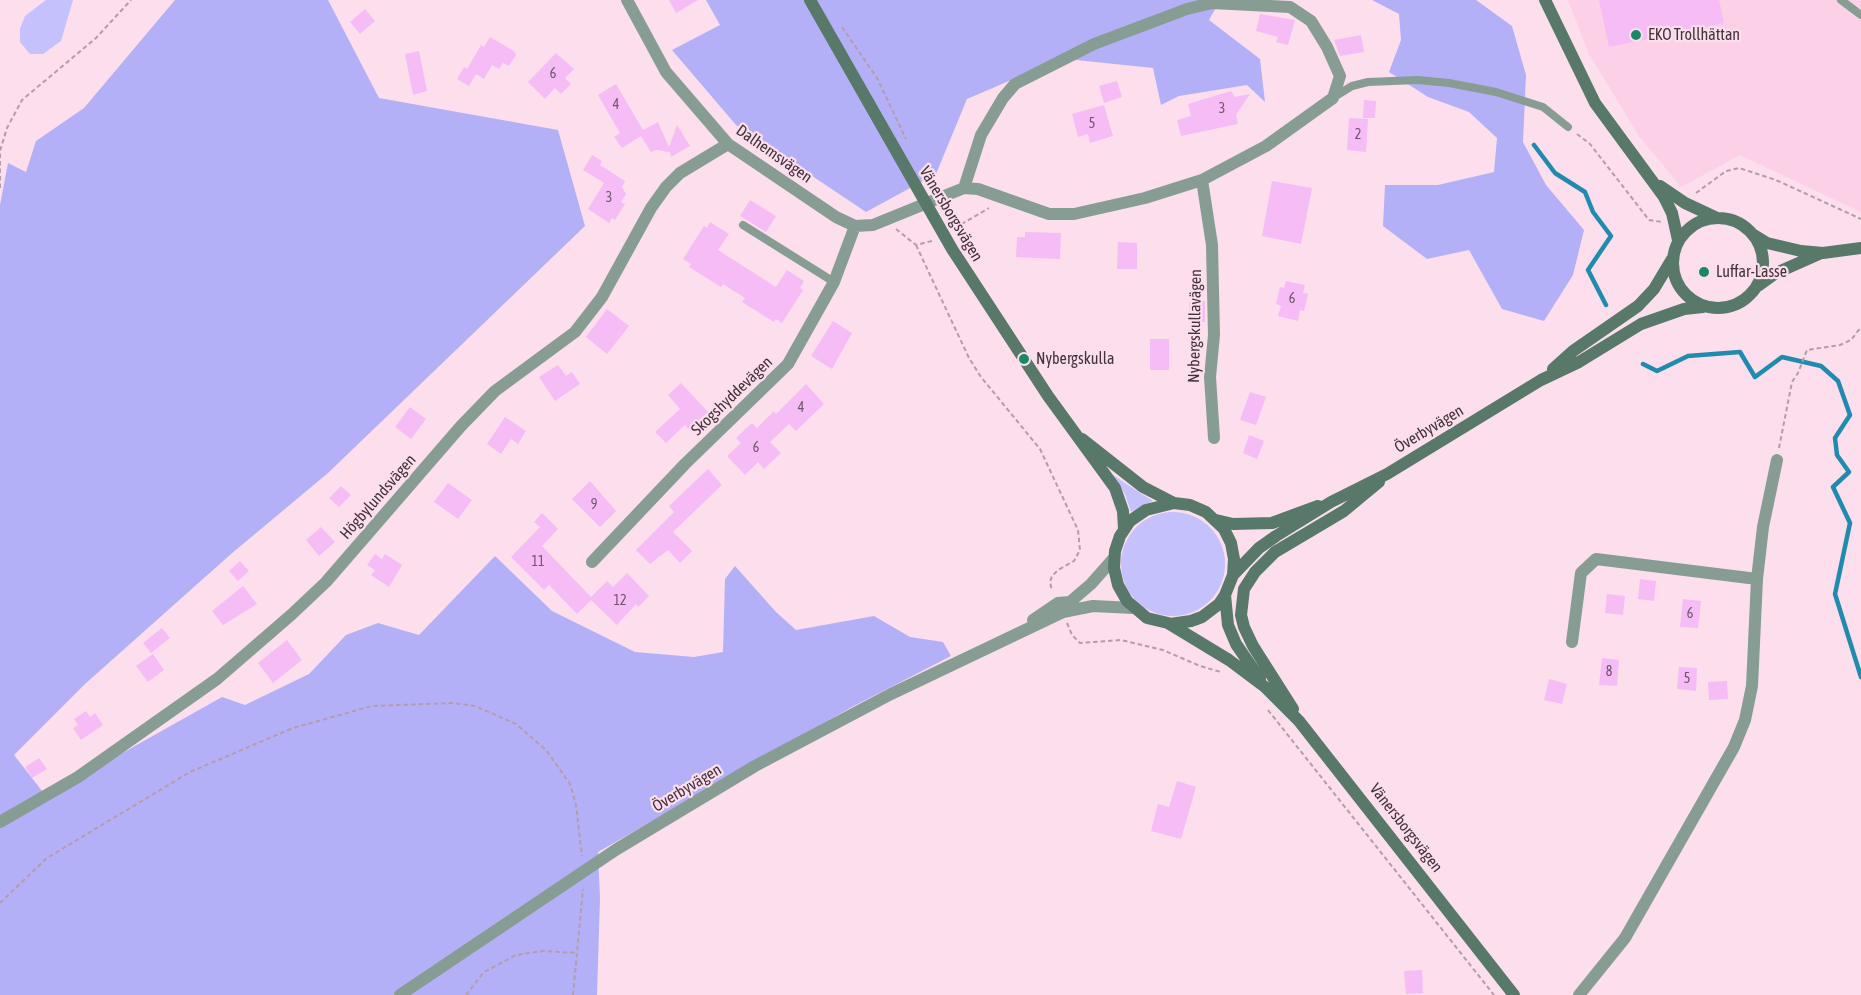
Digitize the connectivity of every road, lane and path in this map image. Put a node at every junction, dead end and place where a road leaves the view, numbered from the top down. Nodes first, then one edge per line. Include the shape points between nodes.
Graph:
1 (131, 0) edge
2 (627, 0) edge
3 (810, 0) edge
4 (1545, 0) edge
5 (1841, 0) edge
6 (1861, 15) edge
7 (840, 24) dead end
8 (1333, 98) junction
9 (1568, 127) joint
10 (908, 143) dead end
11 (728, 144) junction
12 (0, 151) edge
13 (1202, 180) junction
14 (1654, 182) junction
15 (0, 188) edge
16 (964, 188) junction
17 (1685, 203) junction
18 (926, 204) junction
19 (1672, 213) junction
20 (1717, 218) junction
21 (1861, 219) edge
22 (743, 225) dead end
23 (855, 226) junction
24 (1753, 235) junction
25 (1678, 240) junction
26 (1861, 248) edge
27 (1823, 253) junction
28 (1672, 259) junction
29 (834, 282) junction
30 (1757, 286) junction
31 (1703, 307) junction
32 (1861, 327) edge
33 (1541, 380) junction
34 (1078, 436) junction
35 (1214, 438) dead end
36 (1777, 460) joint
37 (1387, 474) junction
38 (1331, 502) junction
39 (1174, 503) junction
40 (1216, 520) junction
41 (1124, 529) junction
42 (1114, 558) junction
43 (592, 561) dead end
44 (1233, 575) junction
45 (1757, 579) junction
46 (1225, 595) junction
47 (1133, 608) junction
48 (1168, 623) junction
49 (1007, 637) junction
50 (1572, 642) dead end
51 (1265, 687) junction
52 (1299, 721) junction
53 (0, 822) edge
54 (582, 856) dead end
55 (583, 889) dead end
56 (0, 903) edge
57 (577, 953) junction
58 (400, 995) edge
59 (466, 995) edge
60 (573, 995) edge
61 (1514, 995) edge
62 (1579, 995) edge

1 - 12 path via 96,38 22,100
2 - 11 street, Dalhemsvägen via 666,72
3 - 18 main road, Vänersborgsvägen
4 - 14 main road via 1595,103
5 - 6 lane
7 - 10 path via 877,78
8 - 9 lane via 1352,86 1368,82 1449,83 1543,107
8 - 13 street via 1266,146
8 - 16 street via 1340,76 1327,47 1311,21 1290,7 1212,3 1187,9 1094,44 1015,84 1002,98 981,135
9 - 19 path via 1590,144 1649,220 1658,223
11 - 23 street, Dalhemsvägen via 836,218
11 - 53 street, Högbylundsvägen via 680,173 666,187 602,297 575,332 495,391 333,574 291,615 217,679 78,777
12 - 15 path
13 - 16 street via 1074,214 1049,214 978,189
13 - 35 street, Nybergskullavägen via 1212,245 1214,335 1210,377
14 - 17 main road
14 - 19 main road
16 - 18 street
17 - 20 main road
17 - 21 path via 1726,171 1739,168 1776,180
18 - 23 street via 873,225
18 - 34 main road, Vänersborgsvägen via 982,297
19 - 25 main road
20 - 24 main road via 1737,222
20 - 25 main road via 1698,222
22 - 29 lane
23 - 29 street, Skogshyddevägen
24 - 27 main road via 1784,248
24 - 30 main road via 1763,260
25 - 28 main road, Överbyvägen
26 - 27 main road
27 - 30 main road, Överbyvägen
28 - 31 main road via 1681,291
28 - 33 main road, Överbyvägen via 1654,290 1638,306 1573,351
29 - 43 street, Skogshyddevägen via 788,364
30 - 31 main road, Överbyvägen via 1737,304 1724,309
31 - 33 main road, Överbyvägen via 1684,309 1641,324
32 - 36 path via 1851,340 1840,345 1806,350 1792,382
33 - 37 main road, Överbyvägen
34 - 39 main road, Vänersborgsvägen via 1143,487
34 - 41 main road, Vänersborgsvägen via 1115,488
36 - 45 street
37 - 38 main road, Överbyvägen
37 - 52 main road via 1362,499 1275,552 1244,589 1244,627
38 - 40 main road, Överbyvägen via 1272,523 1249,525
38 - 44 main road, Överbyvägen via 1267,542
39 - 40 main road, Vänersborgsvägen via 1198,508
39 - 41 main road via 1146,510
40 - 44 main road, Vänersborgsvägen via 1231,543
41 - 42 main road, Vänersborgsvägen
42 - 47 main road, Vänersborgsvägen via 1118,585
42 - 49 street, Överbyvägen via 1070,602 1058,603
44 - 46 main road, Vänersborgsvägen
45 - 50 street via 1596,559 1581,573
45 - 62 street via 1752,686 1734,747 1624,938
46 - 48 main road via 1202,617 1180,624
46 - 51 main road, Vänersborgsvägen via 1228,625 1236,644
47 - 48 main road, Vänersborgsvägen via 1147,618
47 - 49 street, Överbyvägen via 1093,606 1063,612
48 - 51 main road, Vänersborgsvägen via 1201,641
49 - 58 street, Överbyvägen via 755,766 617,849
51 - 52 main road, Vänersborgsvägen
52 - 61 main road, Vänersborgsvägen
54 - 56 path via 570,784 547,751 516,724 475,706 453,703 372,705 293,728 190,771 47,858
55 - 57 path
57 - 59 path via 543,951 516,956 484,972
57 - 60 path

